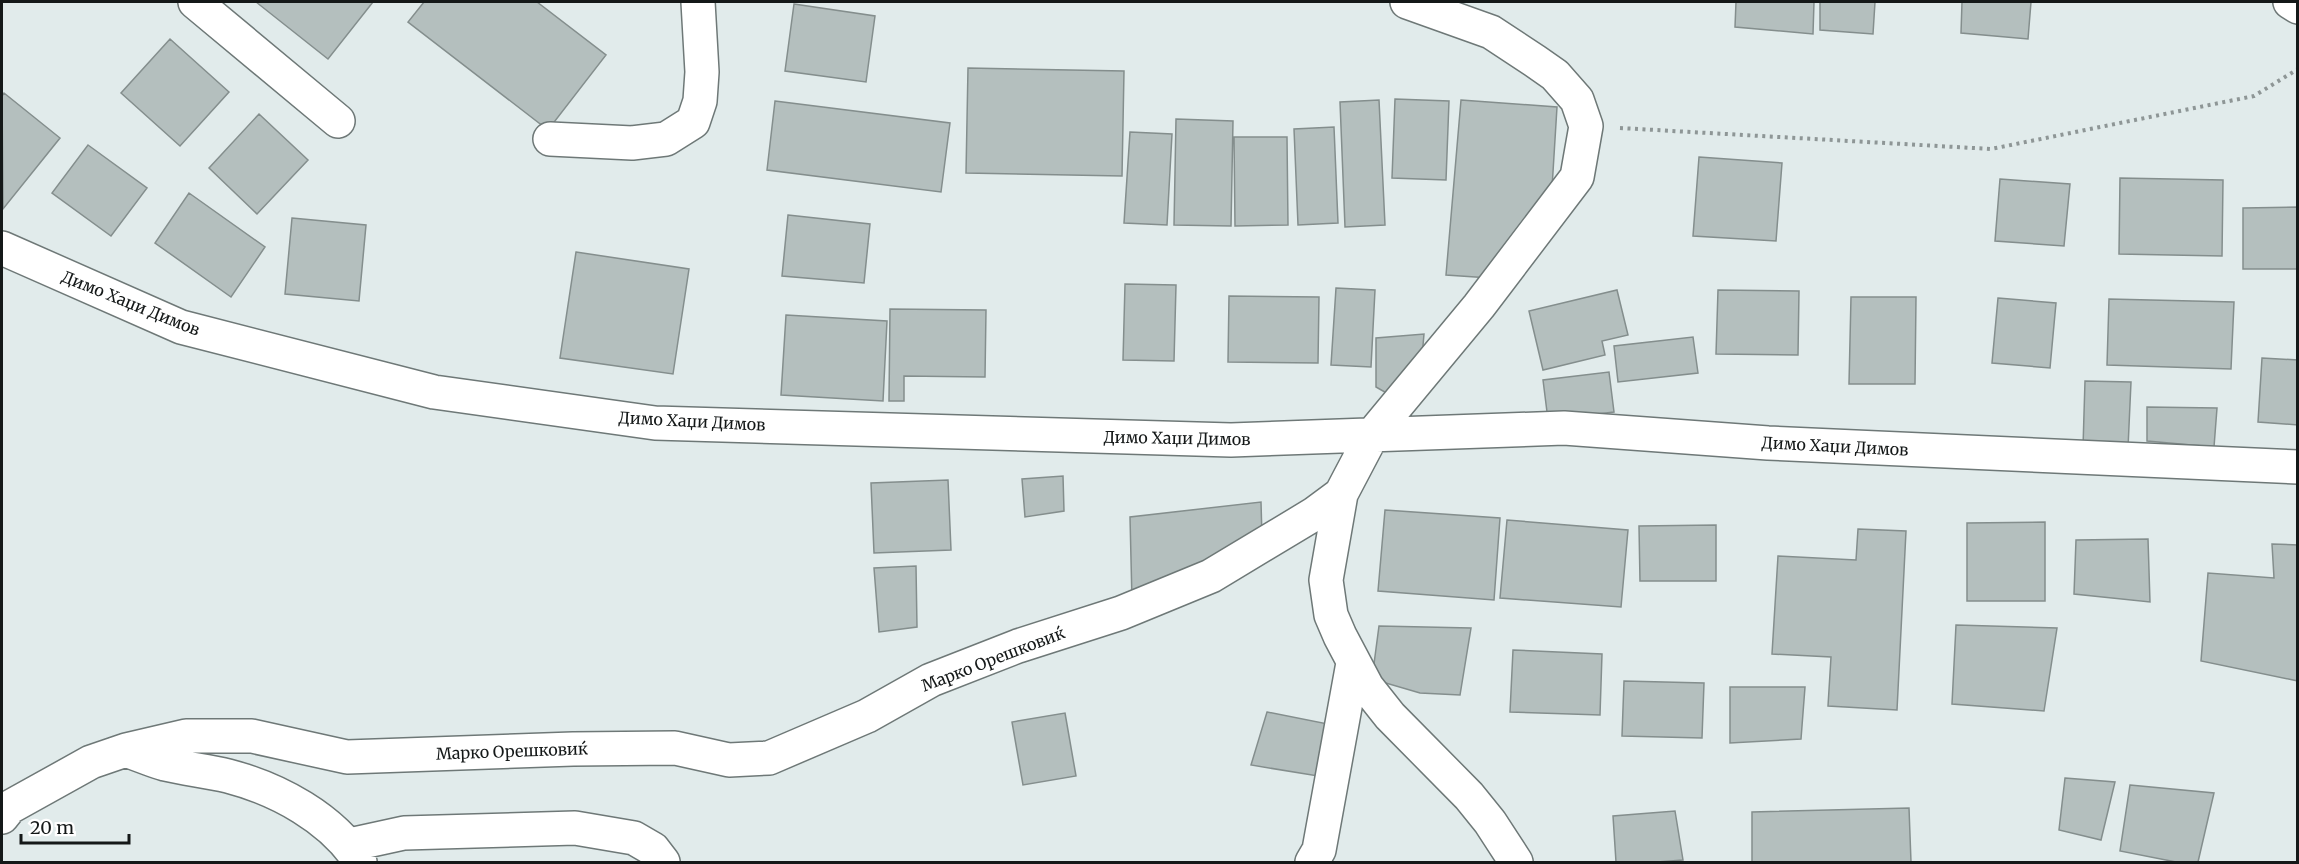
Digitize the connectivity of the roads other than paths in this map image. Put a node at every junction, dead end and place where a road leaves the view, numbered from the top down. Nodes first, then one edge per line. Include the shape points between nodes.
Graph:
1 (195, 2) edge
2 (698, 2) edge
3 (1407, 2) edge
4 (2290, 2) edge
5 (2298, 7) edge
6 (338, 121) dead end
7 (550, 139) dead end
8 (2, 248) edge
9 (1372, 435) junction
10 (2298, 467) edge
11 (1341, 494) junction
12 (1353, 663) junction
13 (126, 750) junction
14 (2, 818) edge
15 (354, 854) edge
16 (1512, 861) edge
17 (663, 862) edge
18 (1312, 862) edge

1 - 6 street
2 - 7 street via 702,72 700,101 693,122 666,139 632,143
3 - 9 street via 1491,32 1535,61 1555,75 1577,100 1586,126 1577,177 1479,306
4 - 5 street
8 - 9 street, Димо Хаџи Димов via 181,327 434,392 480,399 656,423 1231,441
9 - 10 street, Димо Хаџи Димов via 1564,428 1768,443
9 - 11 street
11 - 12 street via 1326,580 1331,615
11 - 13 street, Марко Орешковиќ via 1210,576 1121,613 1018,646 931,680 867,716 769,758 729,760 675,748 347,757 252,736 186,736
12 - 16 street via 1366,687 1390,716 1490,822
12 - 18 street via 1319,850
13 - 14 street, Марко Орешковиќ via 91,762 50,784 9,807
13 - 15 street via 164,764 260,786 316,818
15 - 17 street via 404,833 575,828 634,838 653,849

